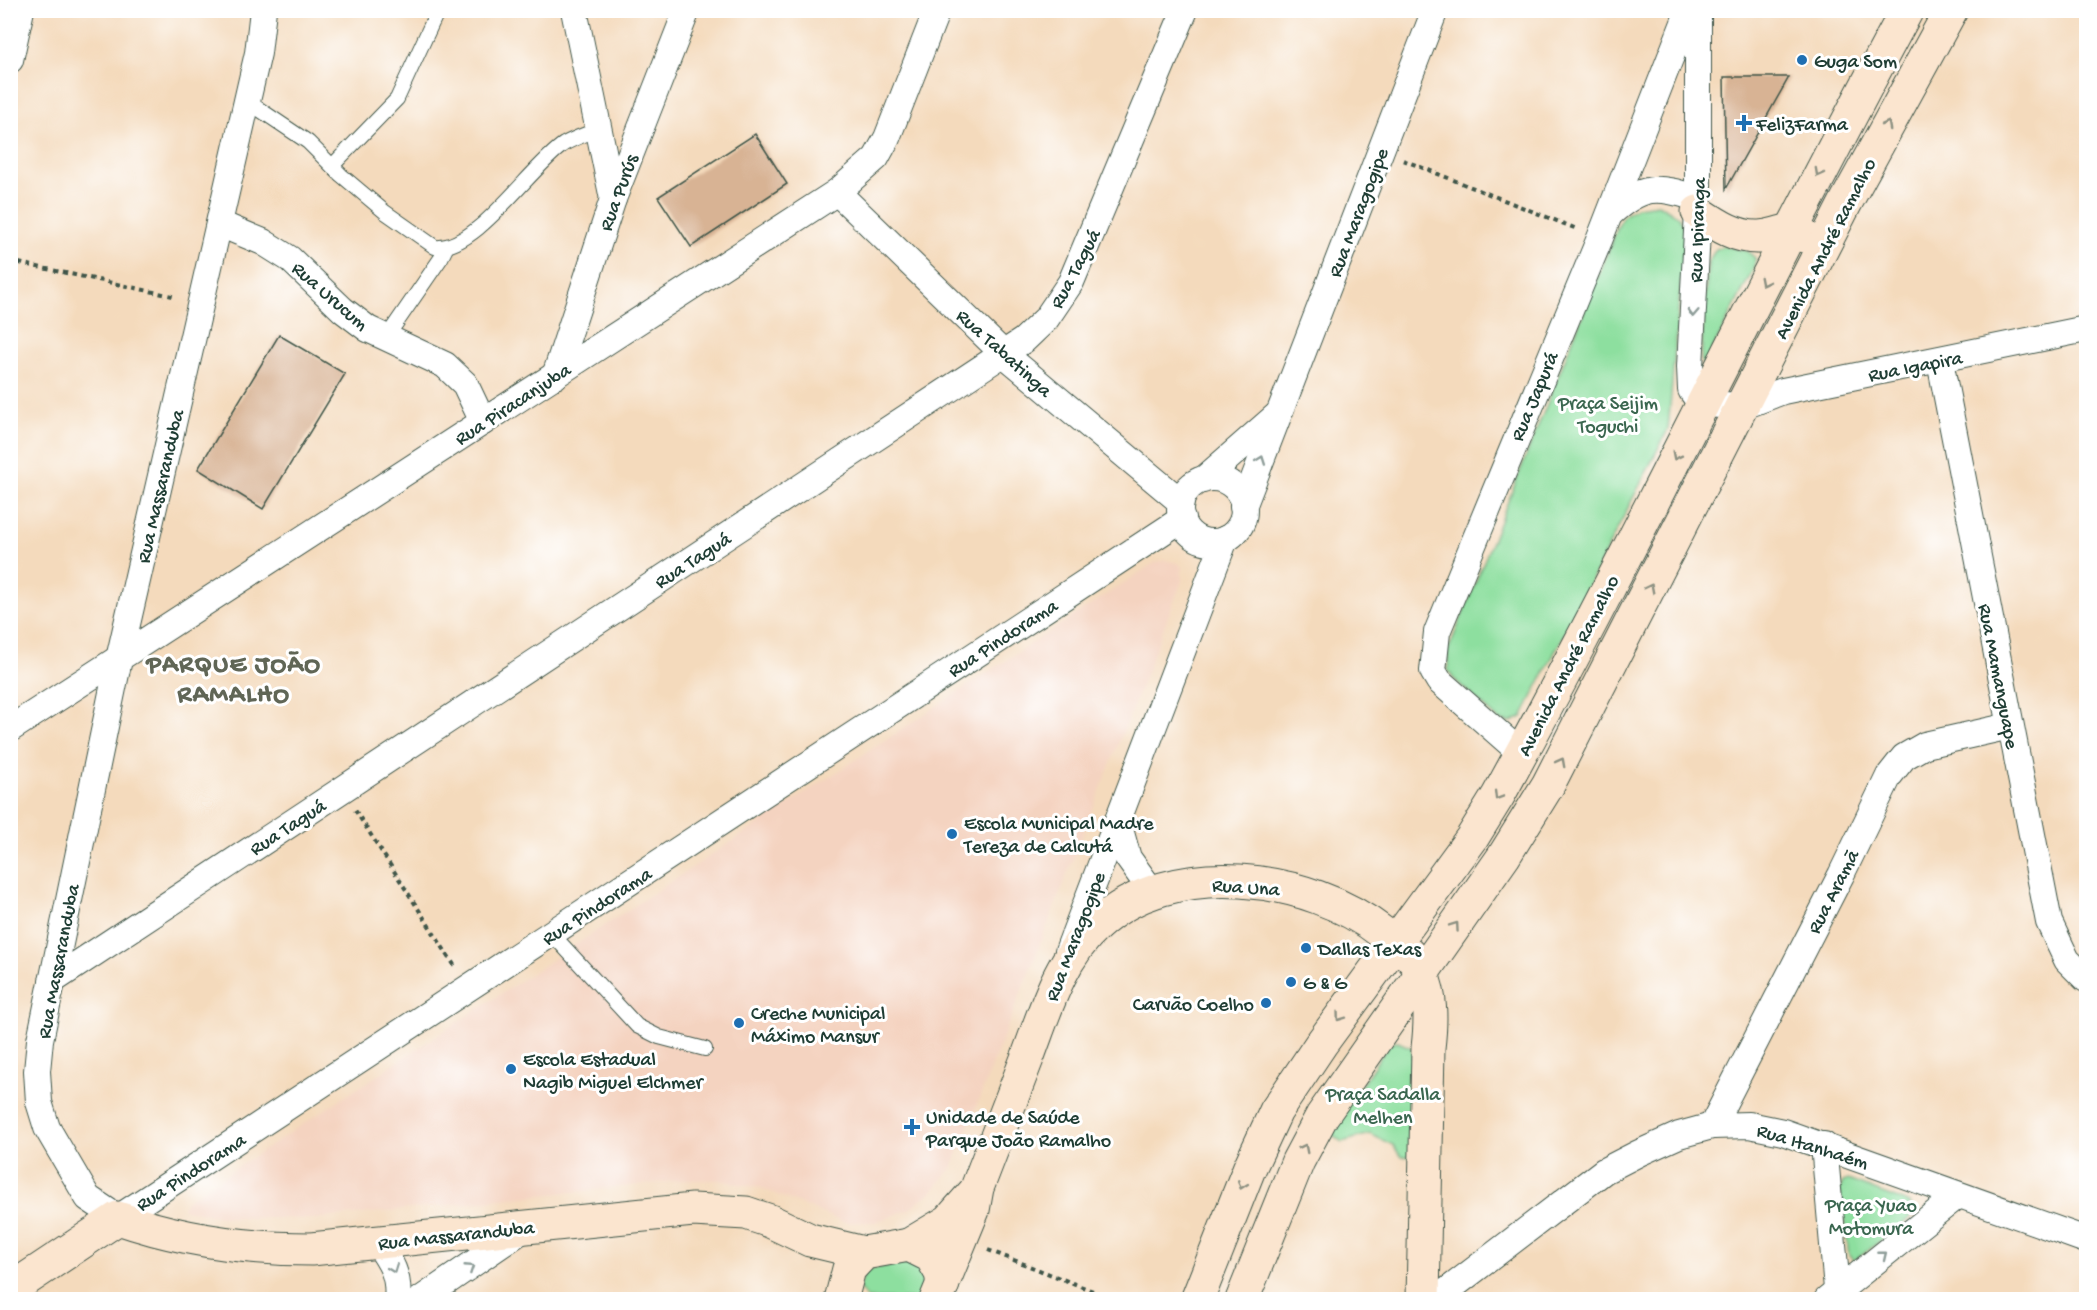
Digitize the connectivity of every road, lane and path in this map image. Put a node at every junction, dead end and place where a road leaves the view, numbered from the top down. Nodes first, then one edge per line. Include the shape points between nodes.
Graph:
1 (21, 10) edge
2 (263, 10) edge
3 (438, 10) edge
4 (574, 10) edge
5 (687, 10) edge
6 (937, 10) edge
7 (1185, 10) edge
8 (1435, 10) edge
9 (1689, 10) edge
10 (1698, 10) edge
11 (1907, 10) edge
12 (1951, 10) edge
13 (10, 60) edge
14 (247, 101) junction
15 (598, 129) junction
16 (1380, 151) junction
17 (332, 166) junction
18 (837, 192) junction
19 (613, 199) junction
20 (1698, 205) junction
21 (1610, 214) junction
22 (220, 224) junction
23 (1791, 230) junction
24 (1600, 238) junction
25 (446, 248) junction
26 (1822, 252) junction
27 (10, 261) edge
28 (201, 302) junction
29 (2086, 329) edge
30 (386, 338) junction
31 (1004, 354) junction
32 (1940, 361) junction
33 (555, 376) junction
34 (1701, 404) junction
35 (1744, 406) junction
36 (1278, 414) junction
37 (483, 422) junction
38 (1203, 480) junction
39 (1243, 507) junction
40 (1181, 511) junction
41 (1199, 539) junction
42 (1225, 539) junction
43 (1210, 583) junction
44 (119, 659) junction
45 (2010, 726) junction
46 (10, 729) edge
47 (1522, 754) junction
48 (342, 789) junction
49 (1118, 822) junction
50 (1151, 890) junction
51 (1338, 905) junction
52 (552, 934) junction
53 (1395, 942) junction
54 (1375, 970) junction
55 (1421, 973) junction
56 (2086, 979) edge
57 (52, 981) junction
58 (1057, 981) junction
59 (470, 989) junction
60 (1394, 1011) junction
61 (1428, 1048) junction
62 (705, 1049) dead end
63 (1288, 1091) junction
64 (1322, 1116) junction
65 (1712, 1126) junction
66 (1824, 1145) junction
67 (977, 1188) junction
68 (1957, 1196) junction
69 (118, 1218) junction
70 (528, 1226) junction
71 (794, 1233) junction
72 (960, 1240) junction
73 (2086, 1240) edge
74 (377, 1242) junction
75 (909, 1245) junction
76 (864, 1252) junction
77 (10, 1290) edge
78 (940, 1292) edge
79 (1834, 1297) edge
80 (843, 1298) edge
81 (397, 1299) edge
82 (420, 1299) edge
83 (1116, 1299) edge
84 (1197, 1299) edge
85 (1242, 1299) edge
86 (1423, 1299) edge
87 (1435, 1299) edge

1 - 13 street
2 - 14 street, Rua Massaranduba
3 - 17 lane via 397,99
4 - 15 street
5 - 19 street, Rua Purús
6 - 18 street, Rua Piracanjuba via 887,138 876,158
7 - 31 street, Rua Taguá via 1071,282 1046,319
8 - 16 street, Rua Maragogipe
9 - 21 street, Rua Japurá
10 - 20 street, Rua Ipiranga
11 -> 23 main road, Avenida André Ramalho
26 -> 12 main road, Avenida André Ramalho
14 - 17 lane via 308,142
14 - 22 street, Rua Massaranduba
15 - 19 street
15 - 25 lane via 564,144 497,211
16 - 24 path
16 - 36 street, Rua Maragogipe
17 - 25 lane via 385,212 435,247
18 - 31 street, Rua Tabatinga
18 - 33 street, Rua Piracanjuba
19 - 33 street, Rua Purús
20 - 21 street via 1666,188 1643,190 1629,196
20 - 23 main road via 1724,229 1740,235 1757,237
20 -> 34 street, Rua Ipiranga via 1690,367 1691,390
21 - 24 street, Rua Japurá
22 - 28 street, Rua Massaranduba
22 - 30 street, Rua Urucum via 263,242 290,259 343,310
23 - 26 main road via 1815,241
23 -> 34 main road, Avenida André Ramalho
24 - 47 street, Rua Japurá via 1437,632 1433,671 1439,681
25 - 30 lane
26 - 35 main road, Avenida André Ramalho
27 - 28 path
28 - 44 street, Rua Massaranduba
29 - 32 street, Rua Igapira
30 - 37 street, Rua Urucum via 445,365 458,376
31 - 40 street, Rua Tabatinga
31 - 48 street, Rua Taguá
32 - 35 street, Rua Igapira via 1784,391
32 - 45 street, Rua Mamanguape
33 - 37 street, Rua Piracanjuba
34 - 35 street
34 -> 47 main road, Avenida André Ramalho
55 -> 35 main road, Avenida André Ramalho via 1548,785
36 - 38 street, Rua Maragogipe
39 -> 36 street, Rua Maragogipe
37 - 44 street, Rua Piracanjuba
38 - 39 street via 1214,479 1234,488
38 - 40 street via 1185,492
39 - 42 street via 1238,528
40 - 41 street via 1189,533
40 - 52 street, Rua Pindorama
41 - 42 street
41 - 43 street
42 - 43 street, Rua Maragogipe
43 - 49 street, Rua Maragogipe
44 - 46 street, Rua Piracanjuba
44 - 57 street, Rua Massaranduba
45 - 56 street, Rua Mamanguape via 2049,922 2067,960
45 - 65 street, Rua Aramã via 1925,745 1904,757 1889,776
47 -> 53 main road, Avenida André Ramalho via 1472,838
48 - 57 street, Rua Taguá
48 - 59 path
49 - 50 street via 1128,858
49 - 58 street, Rua Maragogipe
50 - 51 main road, Rua Una via 1240,881 1276,885
50 - 58 main road, Rua Una via 1114,910 1095,926
51 - 53 main road, Rua Una
51 - 54 main road
52 - 59 street, Rua Pindorama
52 - 62 lane via 638,1026 659,1037
53 - 54 main road, Avenida André Ramalho
53 - 55 main road, Rua Una via 1409,954
54 - 60 main road
54 -> 63 main road, Avenida André Ramalho
55 - 60 main road, Avenida André Ramalho
55 - 61 main road via 1431,1014
57 - 69 street, Rua Massaranduba via 40,1040 39,1102 47,1128 88,1198
58 - 67 main road, Rua Maragogipe
59 - 69 street, Rua Pindorama
60 - 61 main road
60 - 64 main road, Avenida André Ramalho
61 - 86 main road
63 - 64 main road
63 -> 84 main road, Avenida André Ramalho via 1264,1132
85 -> 64 main road, Avenida André Ramalho via 1293,1172
65 - 66 street, Rua Itanhaém via 1749,1125
65 - 87 street, Rua Itanhaém via 1679,1135 1604,1172
66 - 68 street, Rua Itanhaém
66 - 79 street
67 - 72 main road, Rua Maragogipe via 973,1210
67 - 75 main road, Rua Maragogipe via 949,1221
68 - 73 street, Rua Itanhaém
79 -> 68 street
69 - 74 main road, Rua Massaranduba via 185,1238 264,1249
69 - 77 main road, Rua Pindorama
70 - 71 main road, Rua Massaranduba via 719,1210 754,1216
70 - 74 main road, Rua Massaranduba
82 -> 70 street
71 - 76 main road, Rua Massaranduba via 828,1246
71 - 80 main road, Rua Massaranduba
72 - 78 main road, Rua Maragogipe
72 - 83 path
74 -> 81 street via 394,1267
75 - 76 main road, Rua Massaranduba
75 - 78 main road via 931,1256 941,1273
76 - 80 main road via 849,1269

